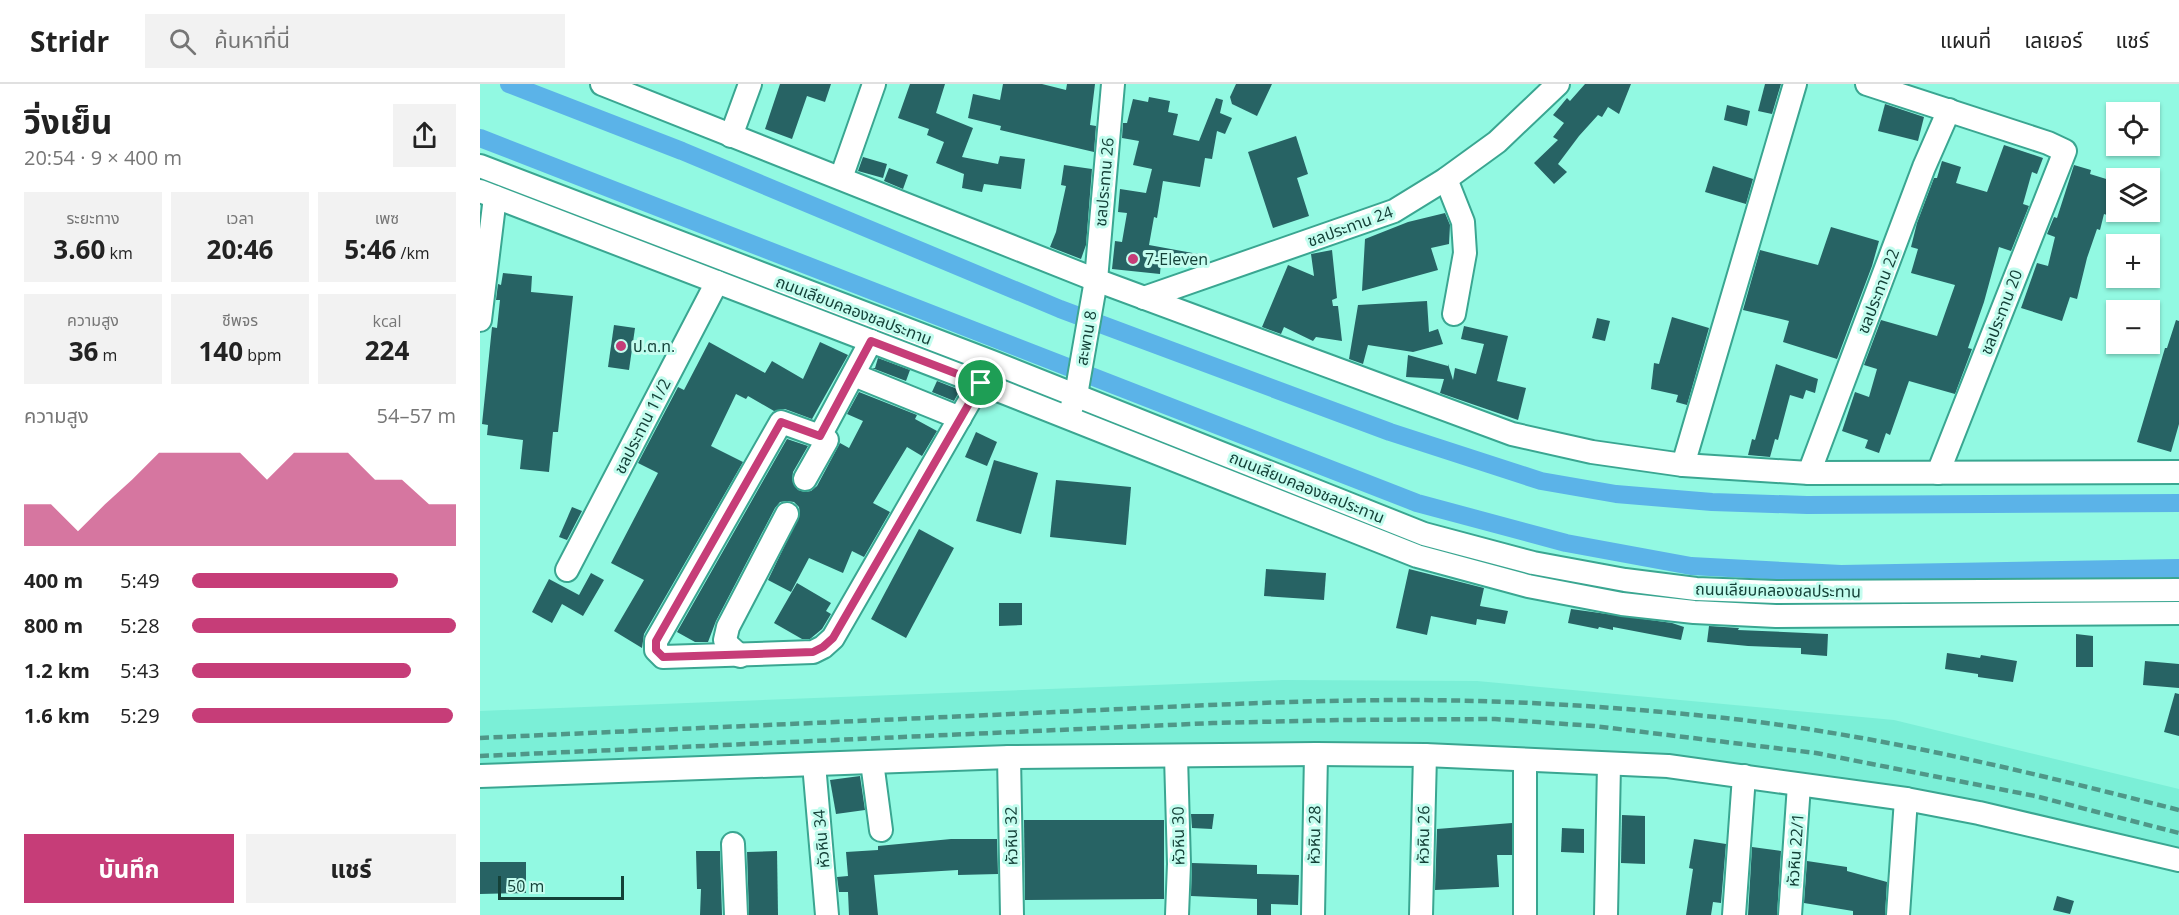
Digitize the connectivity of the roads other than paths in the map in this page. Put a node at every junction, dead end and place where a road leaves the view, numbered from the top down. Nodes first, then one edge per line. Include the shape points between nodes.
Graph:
1 (602, 84) edge
2 (750, 84) edge
3 (874, 84) edge
4 (1113, 84) edge
5 (1795, 84) edge
6 (1867, 84) edge
7 (1545, 88) edge
8 (1948, 110) junction
9 (730, 136) junction
10 (480, 166) edge
11 (841, 178) junction
12 (1446, 179) junction
13 (488, 194) edge
14 (1096, 280) junction
15 (717, 282) junction
16 (1144, 298) junction
17 (1454, 314) dead end
18 (480, 317) edge
19 (871, 341) junction
20 (854, 375) junction
21 (981, 383) junction
22 (1076, 395) junction
23 (960, 418) junction
24 (1069, 418) junction
25 (820, 436) junction
26 (1683, 465) junction
27 (2178, 469) edge
28 (1809, 473) junction
29 (1938, 473) junction
30 (805, 479) dead end
31 (787, 514) dead end
32 (567, 570) dead end
33 (2179, 590) edge
34 (2179, 613) edge
35 (740, 656) junction
36 (1316, 754) junction
37 (1425, 755) junction
38 (1176, 756) junction
39 (1009, 757) junction
40 (1525, 761) junction
41 (872, 762) junction
42 (814, 764) junction
43 (1610, 764) junction
44 (480, 776) edge
45 (1744, 776) junction
46 (1799, 785) junction
47 (1906, 799) junction
48 (881, 830) dead end
49 (733, 844) dead end
50 (2179, 860) edge
51 (736, 915) edge
52 (827, 915) edge
53 (1012, 915) edge
54 (1177, 915) edge
55 (1313, 915) edge
56 (1421, 915) edge
57 (1526, 915) edge
58 (1606, 915) edge
59 (1734, 915) edge
60 (1790, 915) edge
61 (1898, 915) edge

1 - 9 street
2 - 9 street
3 - 11 street
4 - 14 street, ชลประทาน 26
5 - 26 street
6 - 8 street
7 - 12 street, ชลประทาน 24 via 1497,142
8 - 28 street, ชลประทาน 22
8 - 29 street, ชลประทาน 20 via 2065,151
9 - 11 street
10 - 22 street, ถนนเลียบคลองชลประทาน
11 - 14 street
12 - 16 street, ชลประทาน 24 via 1394,211
12 - 17 street via 1462,222 1465,253
13 - 15 street, ถนนเลียบคลองชลประทาน
13 - 18 street
14 - 16 street
14 - 22 street, สะพาน 8
15 - 19 street, ถนนเลียบคลองชลประทาน
15 - 32 street, ชลประทาน 11/2
16 - 26 street via 1512,434 1592,452
19 - 20 street
19 - 21 street, ถนนเลียบคลองชลประทาน
20 - 23 street
20 - 25 street
21 - 23 street
21 - 24 street, ถนนเลียบคลองชลประทาน
22 - 24 street, สะพาน 8
22 - 33 street, ถนนเลียบคลองชลประทาน via 1424,534 1533,563 1625,580 1696,589 1776,592
23 - 35 street via 833,638 813,652
24 - 34 street, ถนนเลียบคลองชลประทาน via 1417,556 1528,586 1622,604 1776,616
25 - 30 street via 827,440
25 - 35 street via 781,422 656,641 656,650 663,657
26 - 28 street
27 - 29 street
28 - 29 street
31 - 35 street via 728,627 725,640
36 - 37 street
36 - 38 street
36 - 55 street, หัวหิน 28
37 - 40 street
37 - 56 street, หัวหิน 26
38 - 39 street
38 - 54 street, หัวหิน 30
39 - 41 street
39 - 53 street, หัวหิน 32
40 - 43 street
40 - 57 street
41 - 42 street
41 - 48 street
42 - 44 street
42 - 52 street, หัวหิน 34
43 - 45 street via 1668,766
43 - 58 street
45 - 46 street
45 - 59 street
46 - 47 street
46 - 60 street, หัวหิน 22/1
47 - 50 street
47 - 61 street
49 - 51 street

